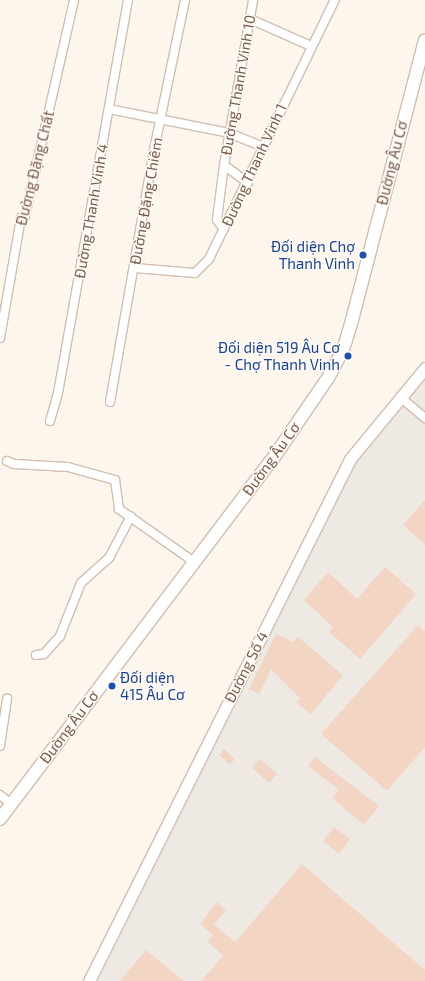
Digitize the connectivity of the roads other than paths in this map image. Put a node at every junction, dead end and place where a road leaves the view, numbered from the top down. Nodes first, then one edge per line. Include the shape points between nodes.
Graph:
1 (74, 0) edge
2 (128, 0) edge
3 (184, 0) edge
4 (253, 0) edge
5 (335, 0) edge
6 (250, 19) junction
7 (425, 40) edge
8 (311, 46) junction
9 (109, 110) junction
10 (160, 119) junction
11 (229, 133) junction
12 (264, 147) junction
13 (224, 165) junction
14 (248, 183) junction
15 (224, 229) junction
16 (135, 268) junction
17 (0, 338) edge
18 (425, 368) edge
19 (400, 397) junction
20 (110, 402) dead end
21 (425, 418) edge
22 (50, 422) dead end
23 (7, 461) dead end
24 (132, 516) junction
25 (194, 562) junction
26 (36, 655) dead end
27 (7, 699) dead end
28 (0, 746) edge
29 (0, 795) edge
30 (7, 804) edge
31 (0, 819) edge
32 (89, 981) edge

1 - 17 street, Đường Đặng Chất via 24,216 21,218
2 - 9 street, Đường Thanh Vinh 4
3 - 10 street, Đường Đặng Chiêm
4 - 6 street, Đường Thanh Vinh 10
5 - 8 street, Đường Thanh Vinh 1
6 - 8 street
6 - 11 street, Đường Thanh Vinh 10
7 - 25 main road, Đường Âu Cơ via 342,350 328,378 272,460
8 - 12 street, Đường Thanh Vinh 1
9 - 10 street
9 - 22 street, Đường Thanh Vinh 4 via 58,393
10 - 11 street
10 - 16 street, Đường Đặng Chiêm
11 - 12 street
11 - 13 street, Đường Thanh Vinh 10
12 - 14 street, Đường Thanh Vinh 1
13 - 14 street, Đường Thanh Vinh 10
13 - 15 street via 217,220
14 - 15 street, Đường Thanh Vinh 1
15 - 16 street, Đường Thanh Vinh 1 via 209,258 195,273
16 - 20 street, Đường Đặng Chiêm
18 - 19 street, Đường Số 4
19 - 21 street
19 - 32 street, Đường Số 4 via 350,458
23 - 24 street via 14,464 68,467 115,480 116,503 119,509
24 - 25 street
24 - 26 street via 109,558 81,582 58,639 44,654
25 - 30 main road, Đường Âu Cơ
27 - 28 street
29 - 30 street
30 - 31 main road, Đường Âu Cơ

